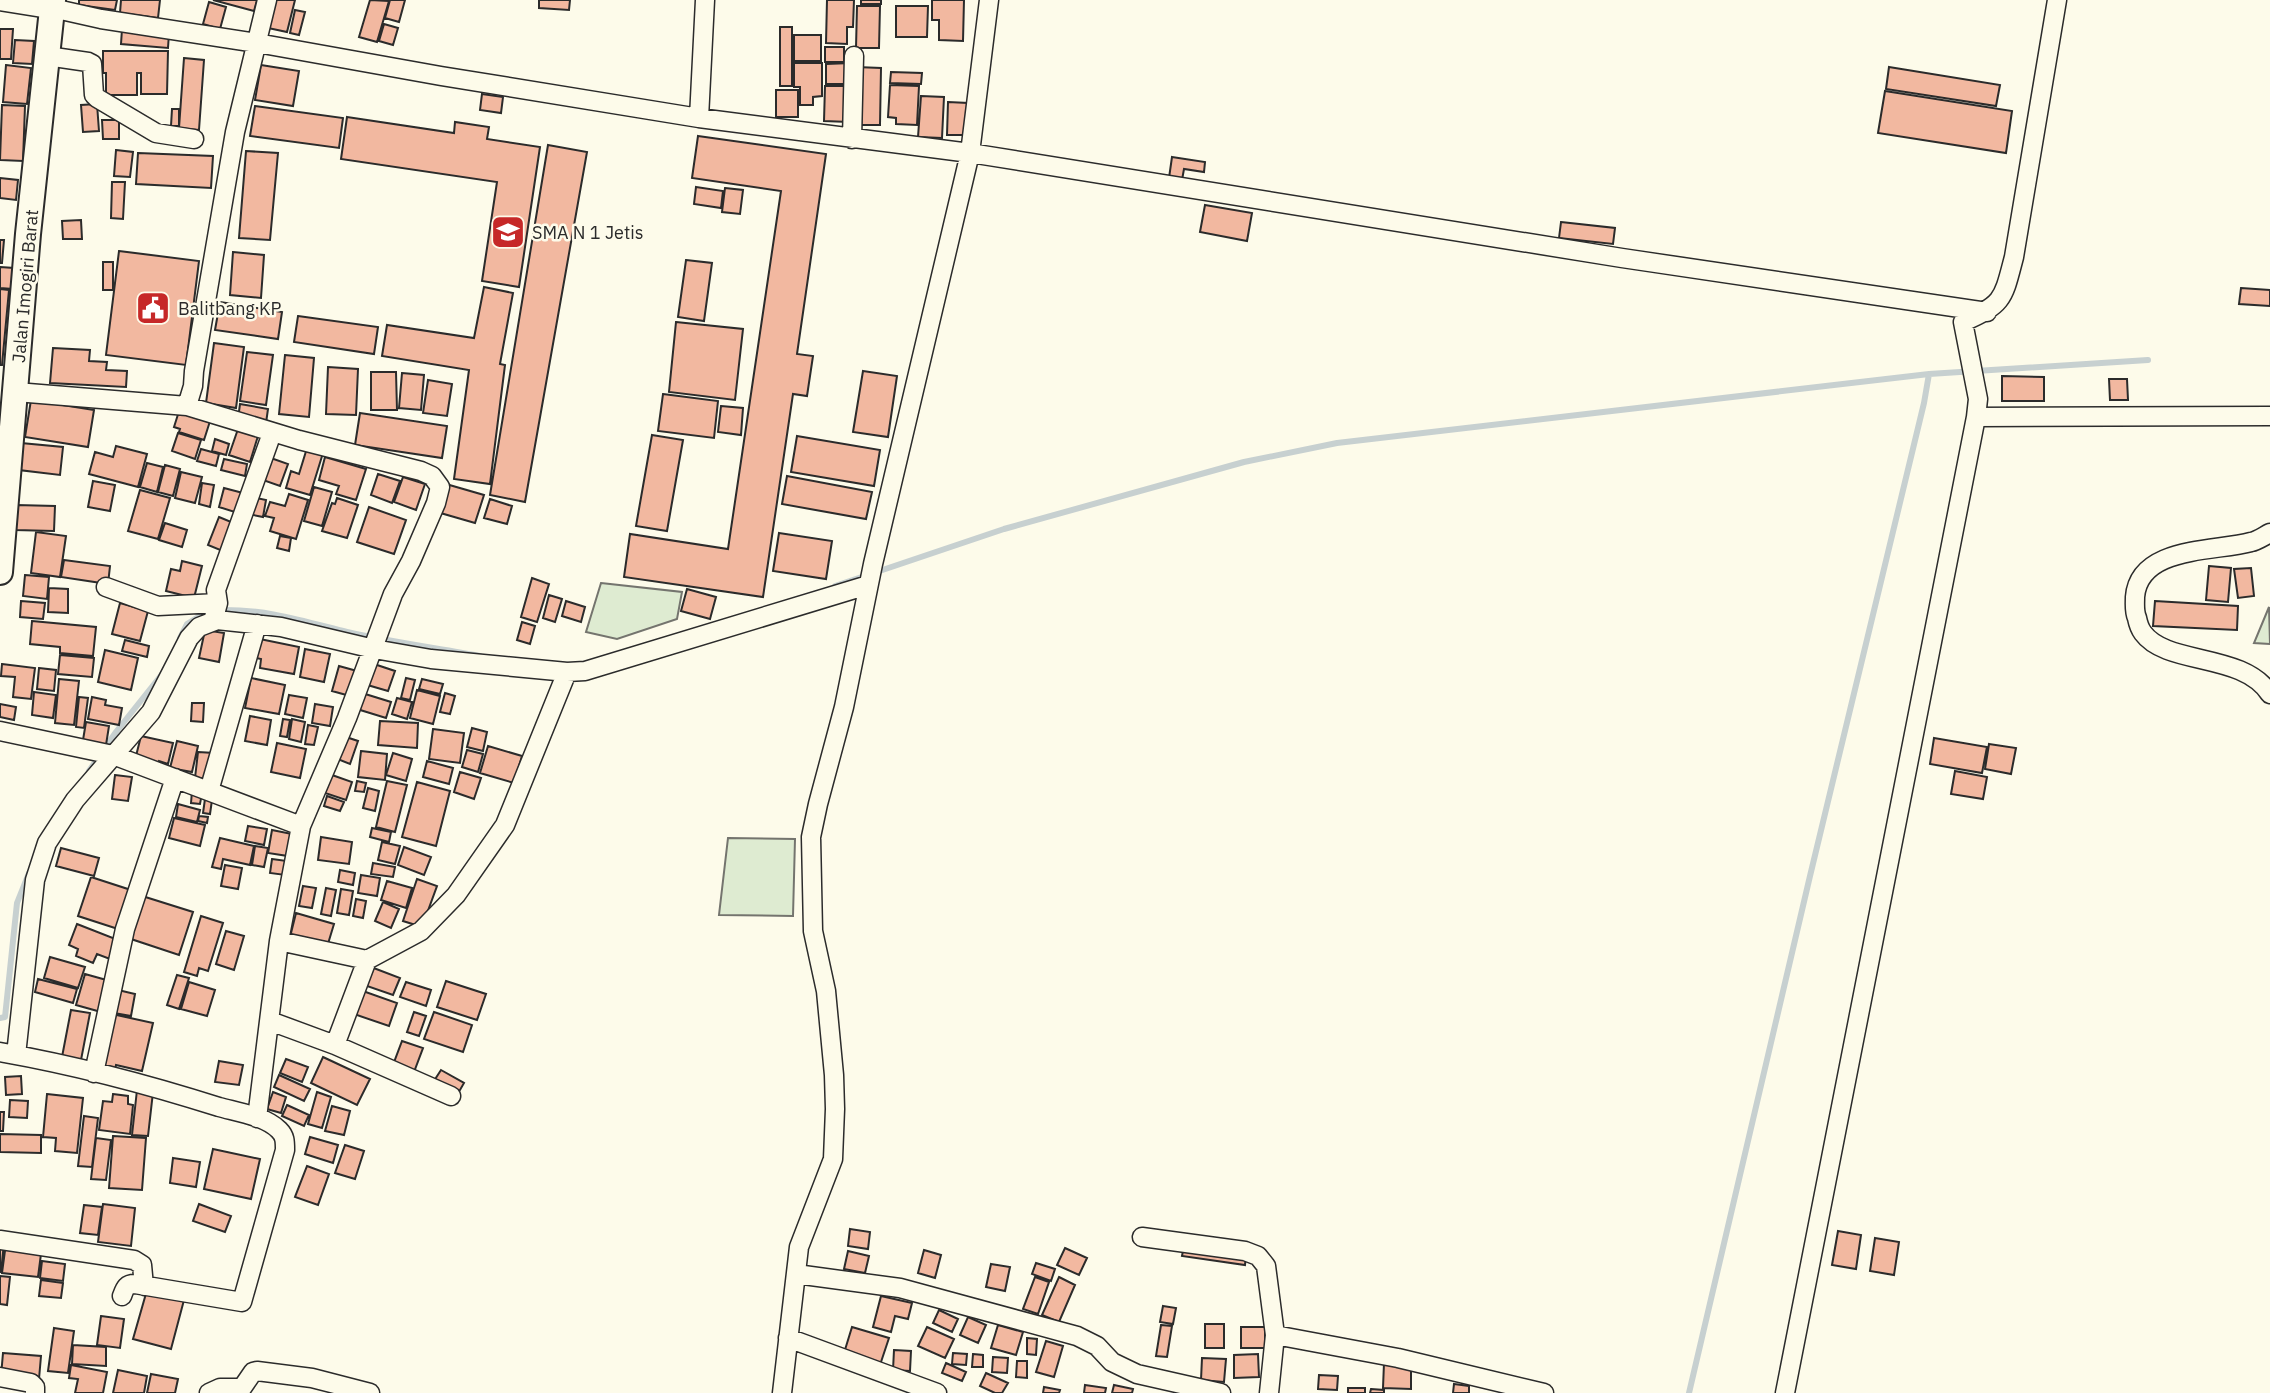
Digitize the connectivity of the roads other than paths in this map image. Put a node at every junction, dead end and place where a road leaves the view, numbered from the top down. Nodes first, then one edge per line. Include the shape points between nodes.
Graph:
1 (2, 0) edge
2 (267, 0) edge
3 (705, 0) edge
4 (989, 0) edge
5 (2057, 0) edge
6 (53, 4) edge
7 (257, 43) junction
8 (47, 56) junction
9 (854, 56) dead end
10 (699, 118) junction
11 (194, 139) dead end
12 (852, 139) junction
13 (970, 153) junction
14 (1987, 312) junction
15 (16, 392) junction
16 (187, 406) junction
17 (1977, 408) junction
18 (2269, 410) edge
19 (272, 433) junction
20 (2270, 533) edge
21 (0, 562) edge
22 (870, 576) junction
23 (107, 587) dead end
24 (215, 612) junction
25 (257, 624) junction
26 (375, 647) junction
27 (567, 672) junction
28 (2270, 694) edge
29 (0, 731) edge
30 (103, 753) junction
31 (175, 778) junction
32 (209, 791) junction
33 (301, 826) junction
34 (279, 941) junction
35 (367, 960) junction
36 (270, 1021) junction
37 (335, 1045) junction
38 (8, 1054) edge
39 (94, 1073) junction
40 (451, 1096) dead end
41 (257, 1118) junction
42 (1142, 1237) dead end
43 (0, 1240) edge
44 (796, 1274) junction
45 (144, 1286) junction
46 (122, 1296) dead end
47 (1275, 1335) junction
48 (788, 1338) junction
49 (0, 1377) edge
50 (916, 1389) edge
51 (35, 1393) edge
52 (209, 1393) edge
53 (370, 1393) edge
54 (782, 1393) edge
55 (937, 1393) edge
56 (1221, 1393) edge
57 (1269, 1393) edge
58 (1544, 1393) edge
59 (1785, 1393) edge

1 - 6 street
2 - 7 street
3 - 10 street
4 - 13 street
5 - 14 street via 2014,257 2004,295
6 - 7 street via 101,19
6 - 8 main road, Jalan Imogiri Barat
7 - 10 street
7 - 16 street via 236,132
8 - 11 street via 92,64 97,98 156,134
8 - 15 main road, Jalan Imogiri Barat
9 - 12 street
10 - 12 street
12 - 13 street
13 - 14 street
13 - 22 street
14 - 17 street via 1963,322
15 - 16 street
15 - 21 main road, Jalan Imogiri Barat
16 - 19 street
17 - 18 street
17 - 59 street
19 - 24 street via 216,590
19 - 26 street via 421,471 440,487
20 - 28 street via 2252,542 2160,561 2142,575 2134,612 2143,633 2160,647 2250,676
22 - 27 street via 623,660
22 - 44 street via 844,708 811,838 813,931 826,991 835,1109 833,1159 799,1247
23 - 24 street via 158,606
24 - 25 street
24 - 30 street via 189,638 151,712
25 - 26 street
25 - 32 street
26 - 27 street via 431,659
26 - 33 street
27 - 35 street via 505,825 456,895 421,931
29 - 30 street
30 - 31 street
30 - 38 street via 40,860
31 - 32 street
31 - 39 street via 125,929
32 - 33 street
33 - 34 street
34 - 35 street
34 - 36 street
35 - 37 street
36 - 37 street
36 - 41 street
37 - 40 street
38 - 39 street
39 - 41 street
41 - 45 street via 278,1129 285,1138 285,1150 242,1302
42 - 47 street via 1258,1256 1266,1266
43 - 45 street via 134,1260 142,1265
44 - 48 street
44 - 56 street via 900,1287 1077,1336 1137,1374
45 - 46 street via 130,1284
47 - 57 street
47 - 58 street
48 - 50 street
48 - 54 street
49 - 51 street via 31,1383
50 - 55 street
52 - 53 street via 243,1388 257,1371 312,1378

